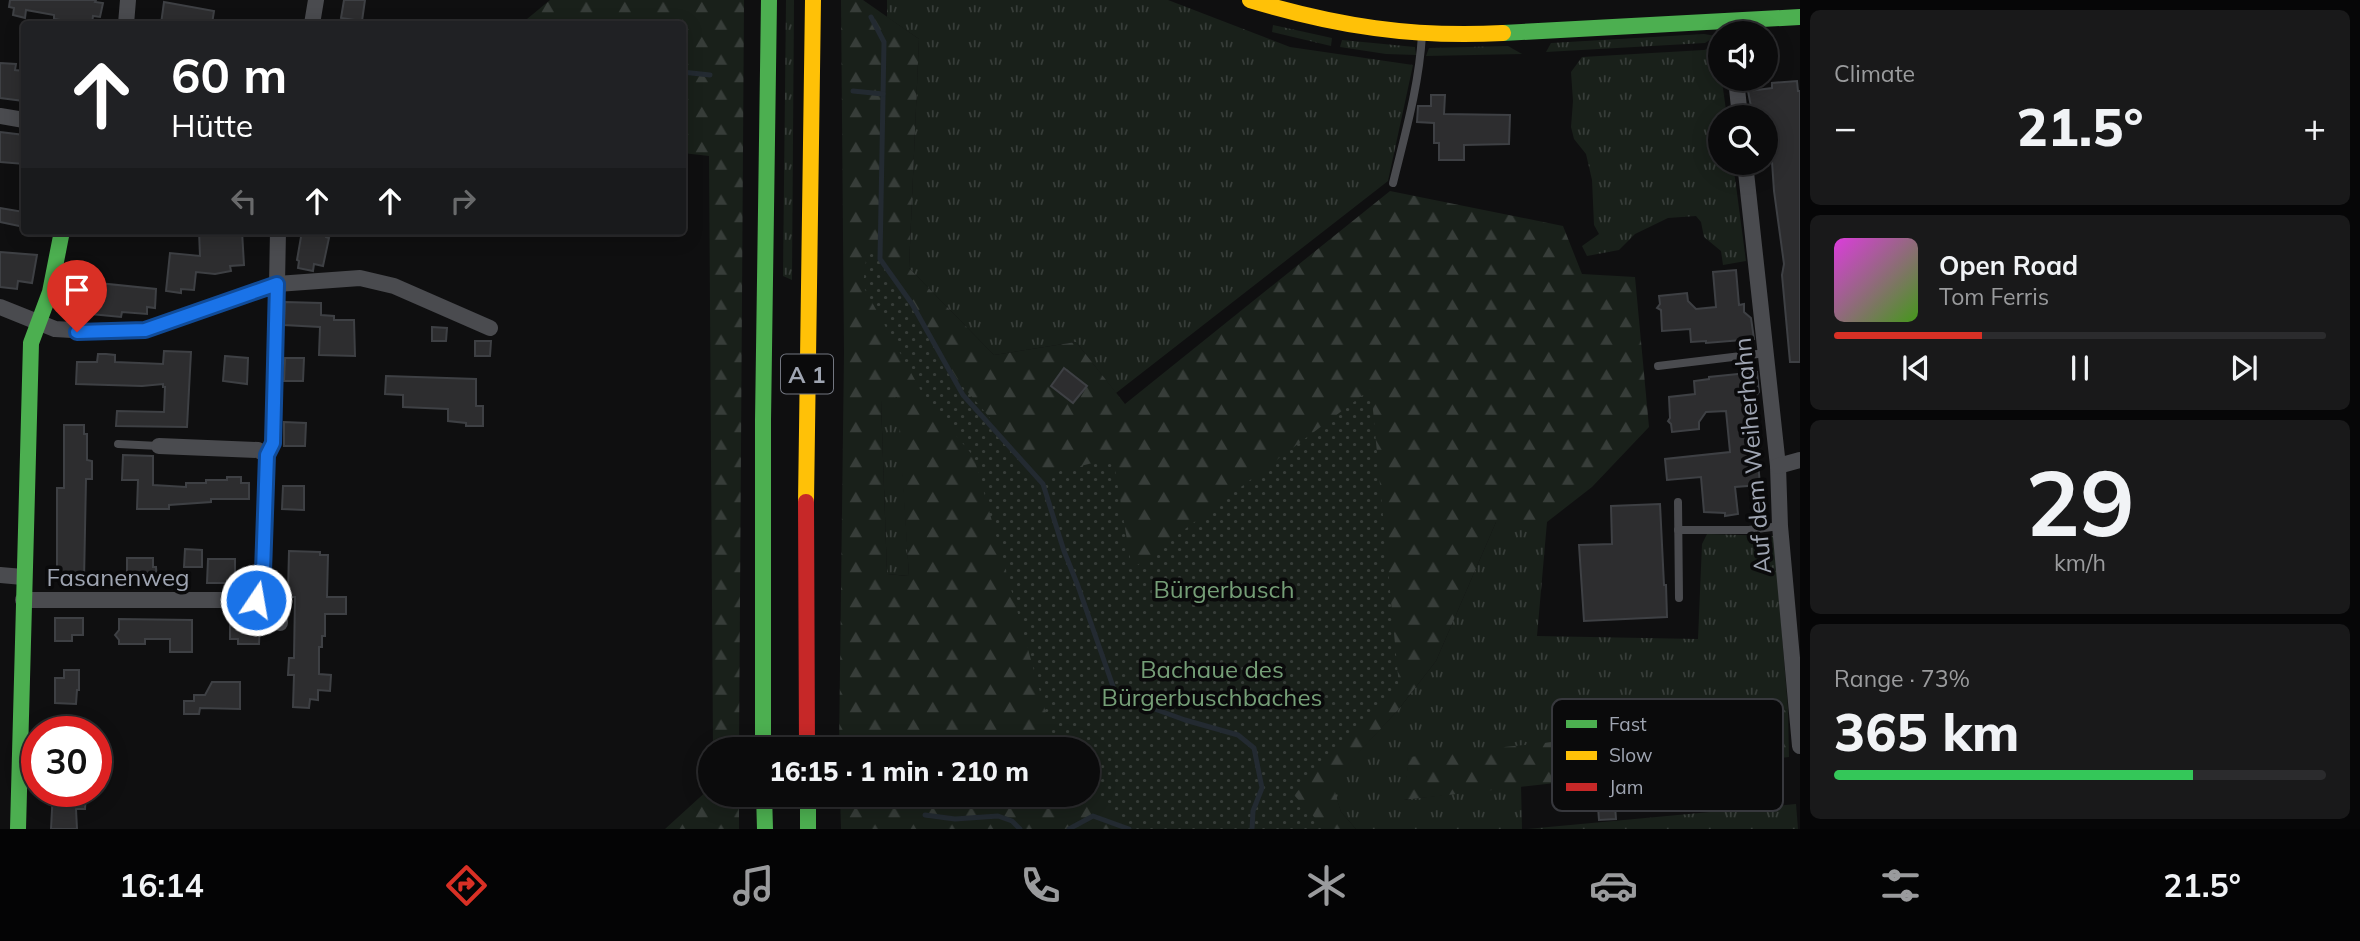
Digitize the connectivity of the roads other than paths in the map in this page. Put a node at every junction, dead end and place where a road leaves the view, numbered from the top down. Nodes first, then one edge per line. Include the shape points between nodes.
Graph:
1 (128, 0) edge
2 (316, 0) edge
3 (769, 0) edge
4 (813, 0) edge
5 (1250, 0) edge
6 (1311, 0) edge
7 (1306, 17) junction
8 (1800, 17) edge
9 (126, 21) edge
10 (312, 21) edge
11 (1772, 21) edge
12 (1708, 28) edge
13 (1422, 33) junction
14 (0, 116) edge
15 (21, 120) edge
16 (1746, 175) edge
17 (1392, 183) dead end
18 (61, 235) edge
19 (278, 235) edge
20 (277, 284) junction
21 (0, 307) edge
22 (38, 322) junction
23 (490, 328) dead end
24 (1766, 353) junction
25 (1658, 366) dead end
26 (118, 444) dead end
27 (159, 446) joint
28 (267, 455) junction
29 (1800, 460) edge
30 (1778, 466) junction
31 (1678, 502) dead end
32 (1780, 526) junction
33 (1678, 530) junction
34 (0, 575) edge
35 (23, 577) junction
36 (1679, 597) dead end
37 (23, 600) junction
38 (256, 600) junction
39 (280, 623) dead end
40 (763, 737) edge
41 (807, 737) edge
42 (1800, 746) edge
43 (764, 807) edge
44 (808, 807) edge
45 (18, 829) edge
46 (765, 829) edge
47 (808, 829) edge

1 - 9 street
2 - 10 street
3 - 40 main road, A 1
4 - 41 main road, A 1 via 806,419
5 - 7 main road
6 - 7 street
7 - 13 main road
8 - 11 main road
12 - 13 main road
13 - 17 lane via 1410,114
14 - 15 street
16 - 24 street, Auf dem Weiherhahn
18 - 22 main road via 50,292
19 - 20 street
20 - 22 street via 145,330 77,332
20 - 23 street via 360,278 394,286
20 - 28 lane via 273,443
21 - 22 street
22 - 35 main road via 31,343
24 - 25 lane
24 - 30 street, Auf dem Weiherhahn
26 - 27 lane
27 - 28 street via 258,450
28 - 38 street via 263,572
29 - 30 street
30 - 32 street, Auf dem Weiherhahn
31 - 33 lane
32 - 33 lane
32 - 42 street, Auf dem Weiherhahn
33 - 36 lane
34 - 35 street, Fasanenweg
35 - 37 main road
37 - 38 street, Fasanenweg
37 - 45 main road
38 - 39 street, Fasanenweg via 281,600
43 - 46 main road
44 - 47 main road

